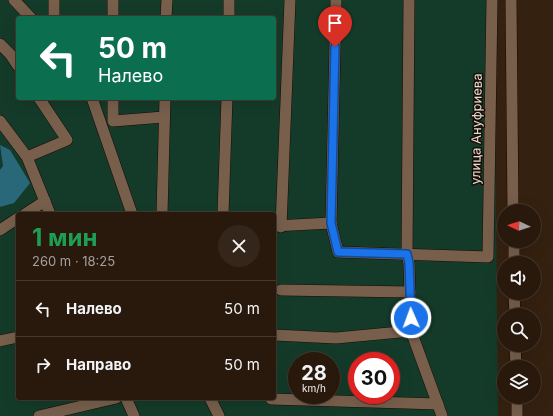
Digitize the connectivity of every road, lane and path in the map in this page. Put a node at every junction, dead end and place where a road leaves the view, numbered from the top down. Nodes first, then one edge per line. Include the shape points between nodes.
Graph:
1 (14, 0) edge
2 (54, 0) edge
3 (113, 0) edge
4 (167, 0) edge
5 (229, 0) edge
6 (290, 0) edge
7 (336, 0) edge
8 (409, 0) edge
9 (492, 0) edge
10 (511, 0) edge
11 (29, 16) edge
12 (54, 16) edge
13 (113, 16) edge
14 (166, 16) edge
15 (229, 16) edge
16 (0, 44) edge
17 (16, 63) edge
18 (40, 100) edge
19 (93, 100) edge
20 (113, 100) edge
21 (164, 100) edge
22 (227, 100) edge
23 (164, 117) junction
24 (0, 121) edge
25 (27, 157) junction
26 (44, 201) junction
27 (514, 204) edge
28 (28, 212) edge
29 (49, 212) edge
30 (131, 212) edge
31 (162, 212) edge
32 (223, 212) edge
33 (16, 219) edge
34 (331, 223) junction
35 (277, 226) edge
36 (0, 230) edge
37 (407, 254) junction
38 (281, 290) dead end
39 (410, 292) junction
40 (411, 331) junction
41 (276, 334) edge
42 (16, 337) edge
43 (0, 341) edge
44 (276, 399) edge
45 (107, 400) edge
46 (127, 400) edge
47 (211, 400) edge
48 (438, 404) junction
49 (517, 404) edge
50 (39, 416) edge
51 (134, 416) edge
52 (219, 416) edge
53 (442, 416) edge
54 (517, 416) edge

1 - 11 street
2 - 12 street
3 - 13 street
4 - 14 street
5 - 15 street
6 - 35 street
7 - 34 street
8 - 37 street
9 - 37 street, улица Ануфриева via 488,258
10 - 27 street
16 - 17 street
18 - 25 street via 67,140
19 - 30 street
20 - 23 street via 113,121
21 - 23 street
22 - 32 street
23 - 31 street
24 - 25 street
25 - 26 street
26 - 28 street
26 - 29 street
33 - 36 street
34 - 35 street
34 - 37 street via 338,252
37 - 39 street
38 - 39 street
39 - 40 street
40 - 41 street via 336,338
40 - 48 street
42 - 43 street
44 - 48 street
45 - 50 street
46 - 51 street
47 - 52 street
48 - 53 street
49 - 54 street

